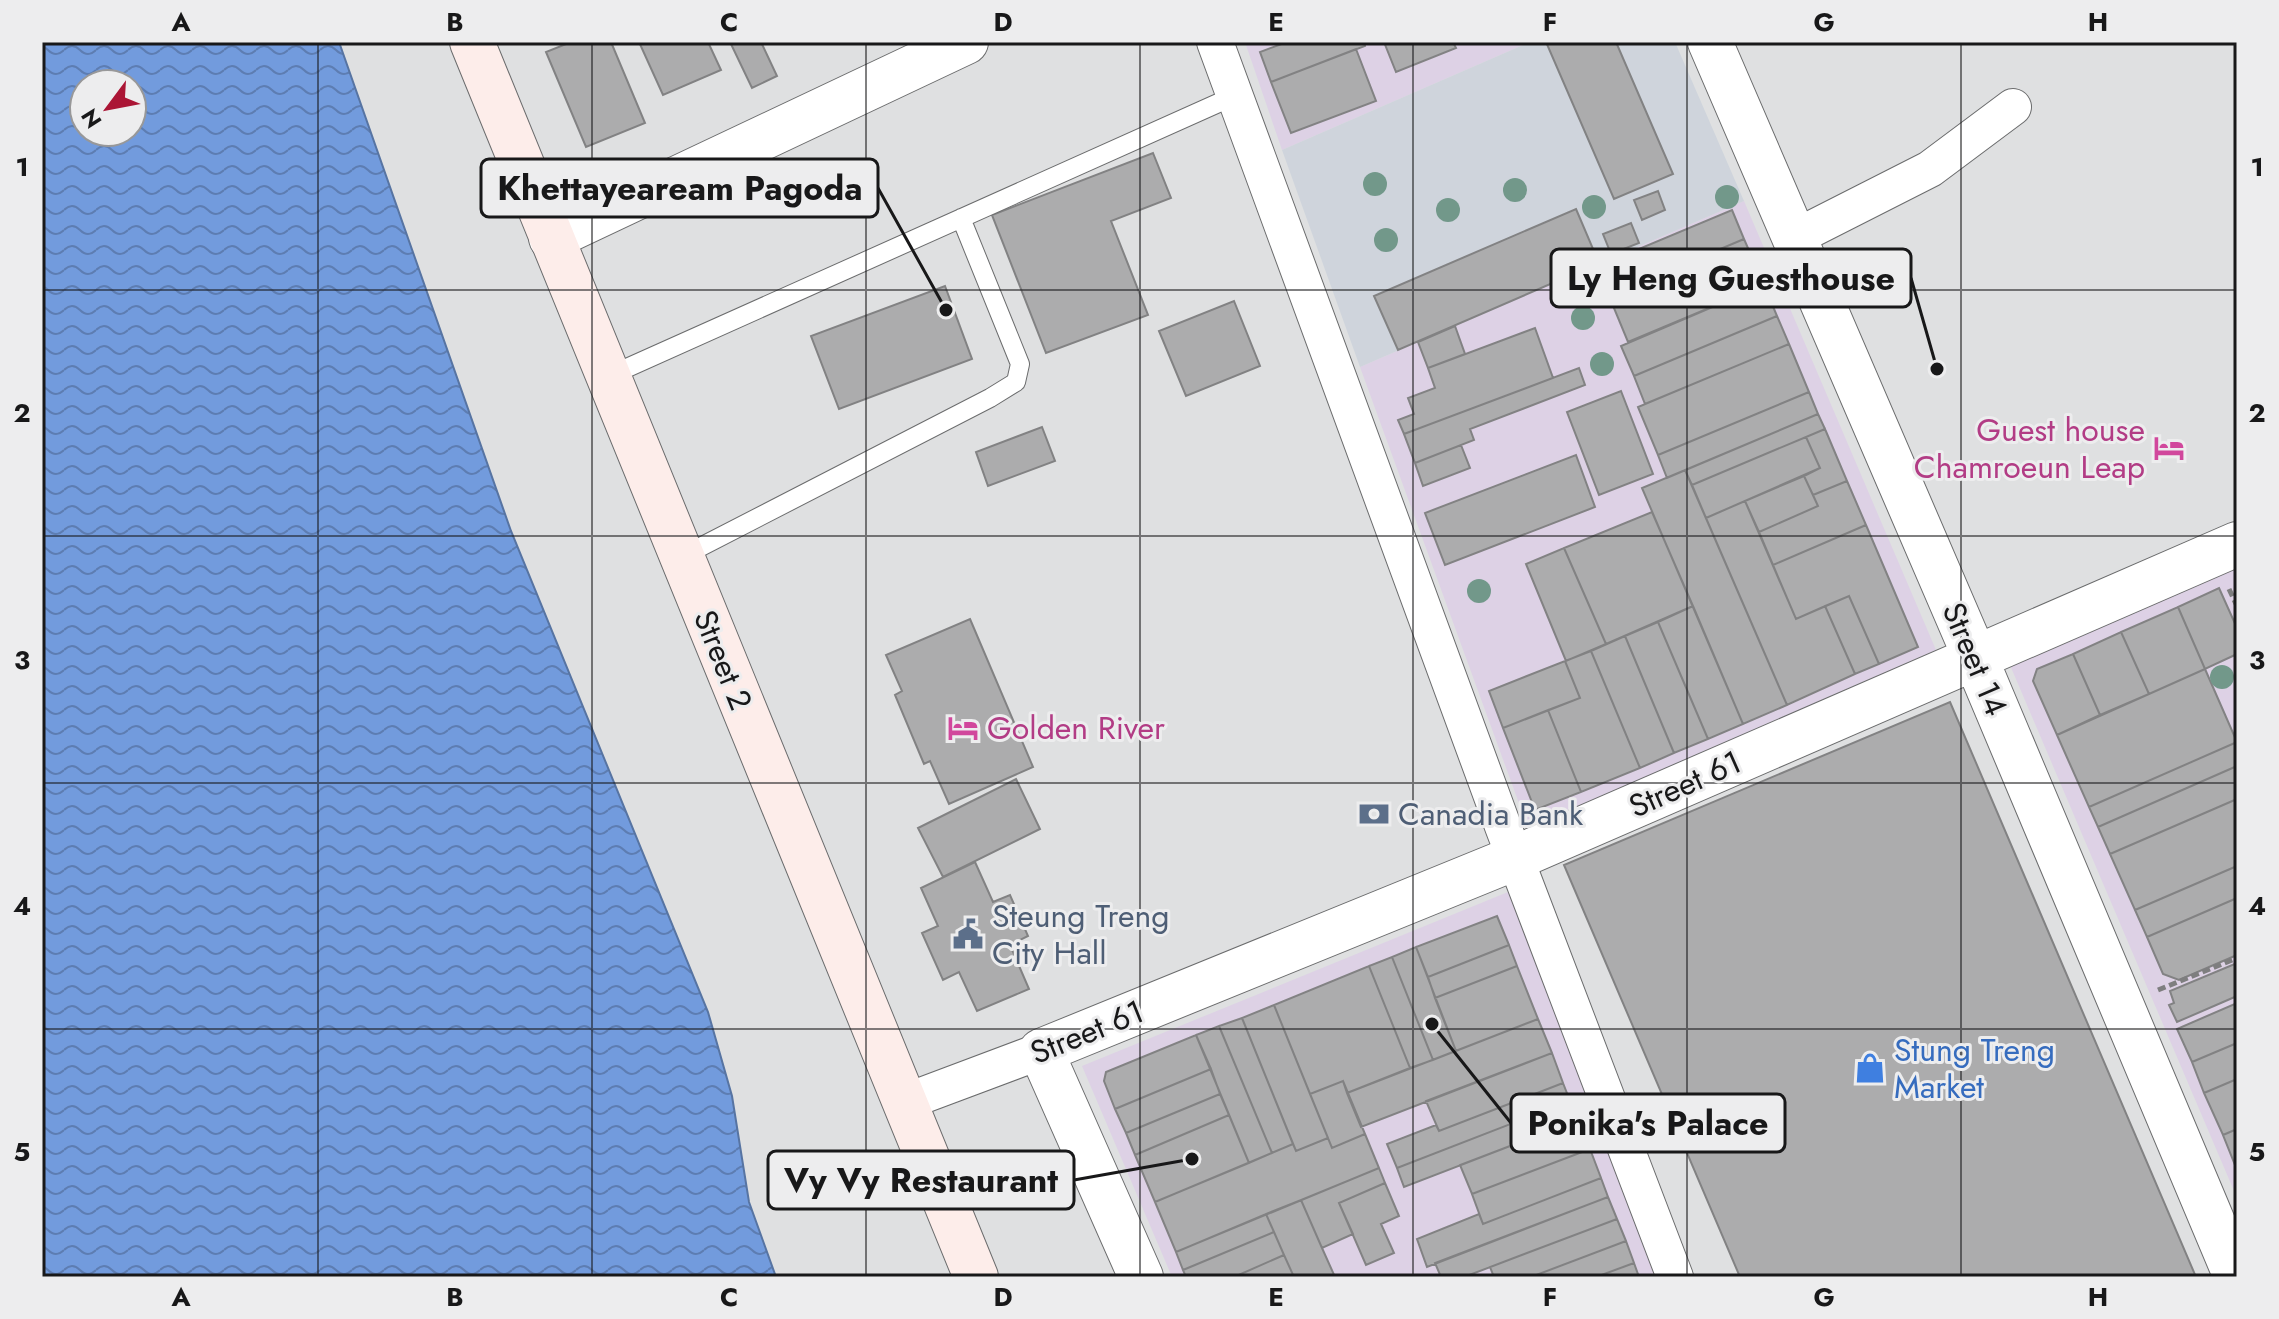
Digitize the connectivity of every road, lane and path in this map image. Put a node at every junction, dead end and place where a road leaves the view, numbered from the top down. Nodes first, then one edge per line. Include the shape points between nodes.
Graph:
1 (472, 42) edge
2 (966, 42) edge
3 (1215, 42) edge
4 (1722, 46) edge
5 (1234, 96) junction
6 (2013, 107) dead end
7 (961, 218) junction
8 (551, 238) junction
9 (1794, 238) junction
10 (607, 377) junction
11 (2237, 544) edge
12 (681, 557) junction
13 (1975, 657) junction
14 (1515, 858) junction
15 (2237, 958) edge
16 (2158, 990) dead end
17 (1041, 1051) junction
18 (905, 1102) junction
19 (976, 1277) edge
20 (1141, 1277) edge
21 (1675, 1277) edge
22 (2236, 1277) edge

1 - 8 main road, Street 2
2 - 8 street
3 - 5 street
4 - 9 street, Street 14
5 - 7 lane
5 - 14 street
6 - 9 street via 1930,169
7 - 10 lane
7 - 12 lane via 1020,364 1016,382
8 - 10 main road, Street 2
9 - 13 street, Street 14
10 - 12 main road, Street 2
11 - 13 street, Street 61
12 - 18 main road, Street 2
13 - 14 street, Street 61
13 - 22 street, Street 14
14 - 17 street, Street 61
14 - 21 street
15 - 16 path
17 - 18 street, Street 61
17 - 20 street
18 - 19 main road, Street 2

